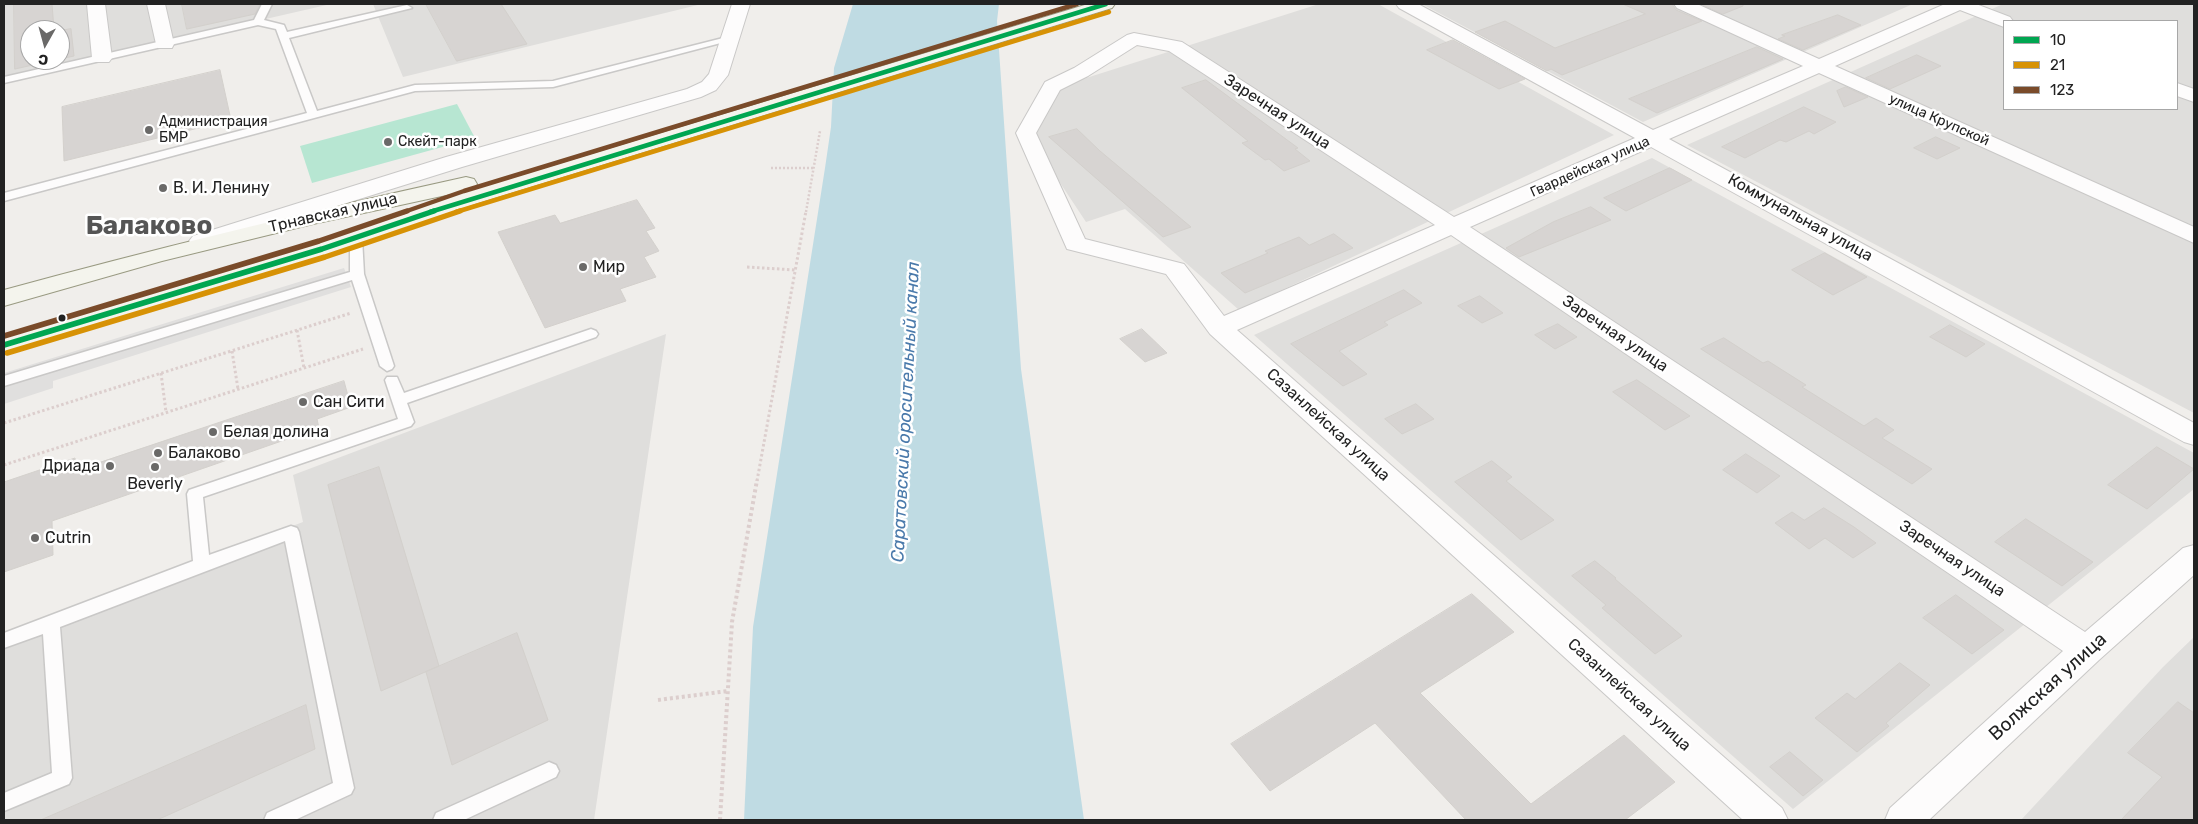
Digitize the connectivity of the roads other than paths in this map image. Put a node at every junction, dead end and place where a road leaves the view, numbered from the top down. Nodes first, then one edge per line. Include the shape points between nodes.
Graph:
1 (96, 4) edge
2 (156, 4) edge
3 (268, 4) edge
4 (741, 4) edge
5 (1106, 4) edge
6 (1405, 4) edge
7 (1683, 4) edge
8 (1960, 4) edge
9 (407, 8) dead end
10 (2003, 21) edge
11 (258, 22) junction
12 (284, 36) junction
13 (731, 38) junction
14 (1134, 39) joint
15 (165, 44) junction
16 (102, 58) junction
17 (1820, 66) junction
18 (4, 80) edge
19 (2178, 89) edge
20 (2194, 96) edge
21 (313, 115) junction
22 (734, 116) junction
23 (1654, 138) junction
24 (454, 162) junction
25 (464, 184) junction
26 (4, 198) edge
27 (313, 217) junction
28 (1454, 226) junction
29 (2194, 236) edge
30 (356, 238) junction
31 (322, 249) junction
32 (154, 256) junction
33 (357, 274) junction
34 (4, 298) edge
35 (1220, 328) junction
36 (592, 334) dead end
37 (4, 345) edge
38 (4, 381) edge
39 (399, 400) junction
40 (2194, 435) edge
41 (2194, 557) edge
42 (202, 565) junction
43 (51, 623) junction
44 (4, 641) edge
45 (2087, 650) junction
46 (549, 770) dead end
47 (4, 802) edge
48 (296, 815) edge
49 (274, 820) edge
50 (443, 820) edge
51 (1769, 820) edge
52 (1903, 820) edge

1 - 16 street
2 - 15 street
3 - 11 lane
4 - 13 street
5 - 22 main road
6 - 23 street, Коммунальная улица
7 - 17 street, улица Крупской
8 - 10 street
8 - 17 street, Гвардейская улица
9 - 12 lane
11 - 12 lane via 280,27
11 - 15 lane
12 - 21 lane
13 - 21 lane via 553,84 415,88
13 - 24 street via 718,75 709,86 694,93
14 - 28 street, Заречная улица via 1175,46
14 - 35 street, Сазанлейская улица via 1052,86 1026,133 1075,244 1175,269
15 - 16 lane
16 - 18 lane
17 - 23 street, Гвардейская улица
17 - 29 street, улица Крупской
19 - 20 street
21 - 26 lane
22 - 25 main road, Трнавская улица
22 - 30 main road, Трнавская улица via 467,199
23 - 28 street, Гвардейская улица
23 - 40 street, Коммунальная улица
24 - 25 street via 438,178 446,183
24 - 32 street
25 - 27 main road, Трнавская улица
27 - 31 main road via 324,225 326,236
27 - 32 main road, Трнавская улица
28 - 35 street, Гвардейская улица
28 - 45 street, Заречная улица
30 - 31 main road, Трнавская улица
30 - 33 lane
31 - 37 main road, Трнавская улица
32 - 34 main road, Трнавская улица
33 - 38 lane
33 - 39 lane
35 - 51 street, Сазанлейская улица
36 - 39 lane
39 - 42 lane via 406,422 195,494
41 - 45 street, Волжская улица
42 - 43 lane
42 - 48 lane via 291,532 344,788
43 - 44 lane
43 - 47 lane via 62,778
45 - 52 street, Волжская улица
46 - 50 lane
48 - 49 lane

